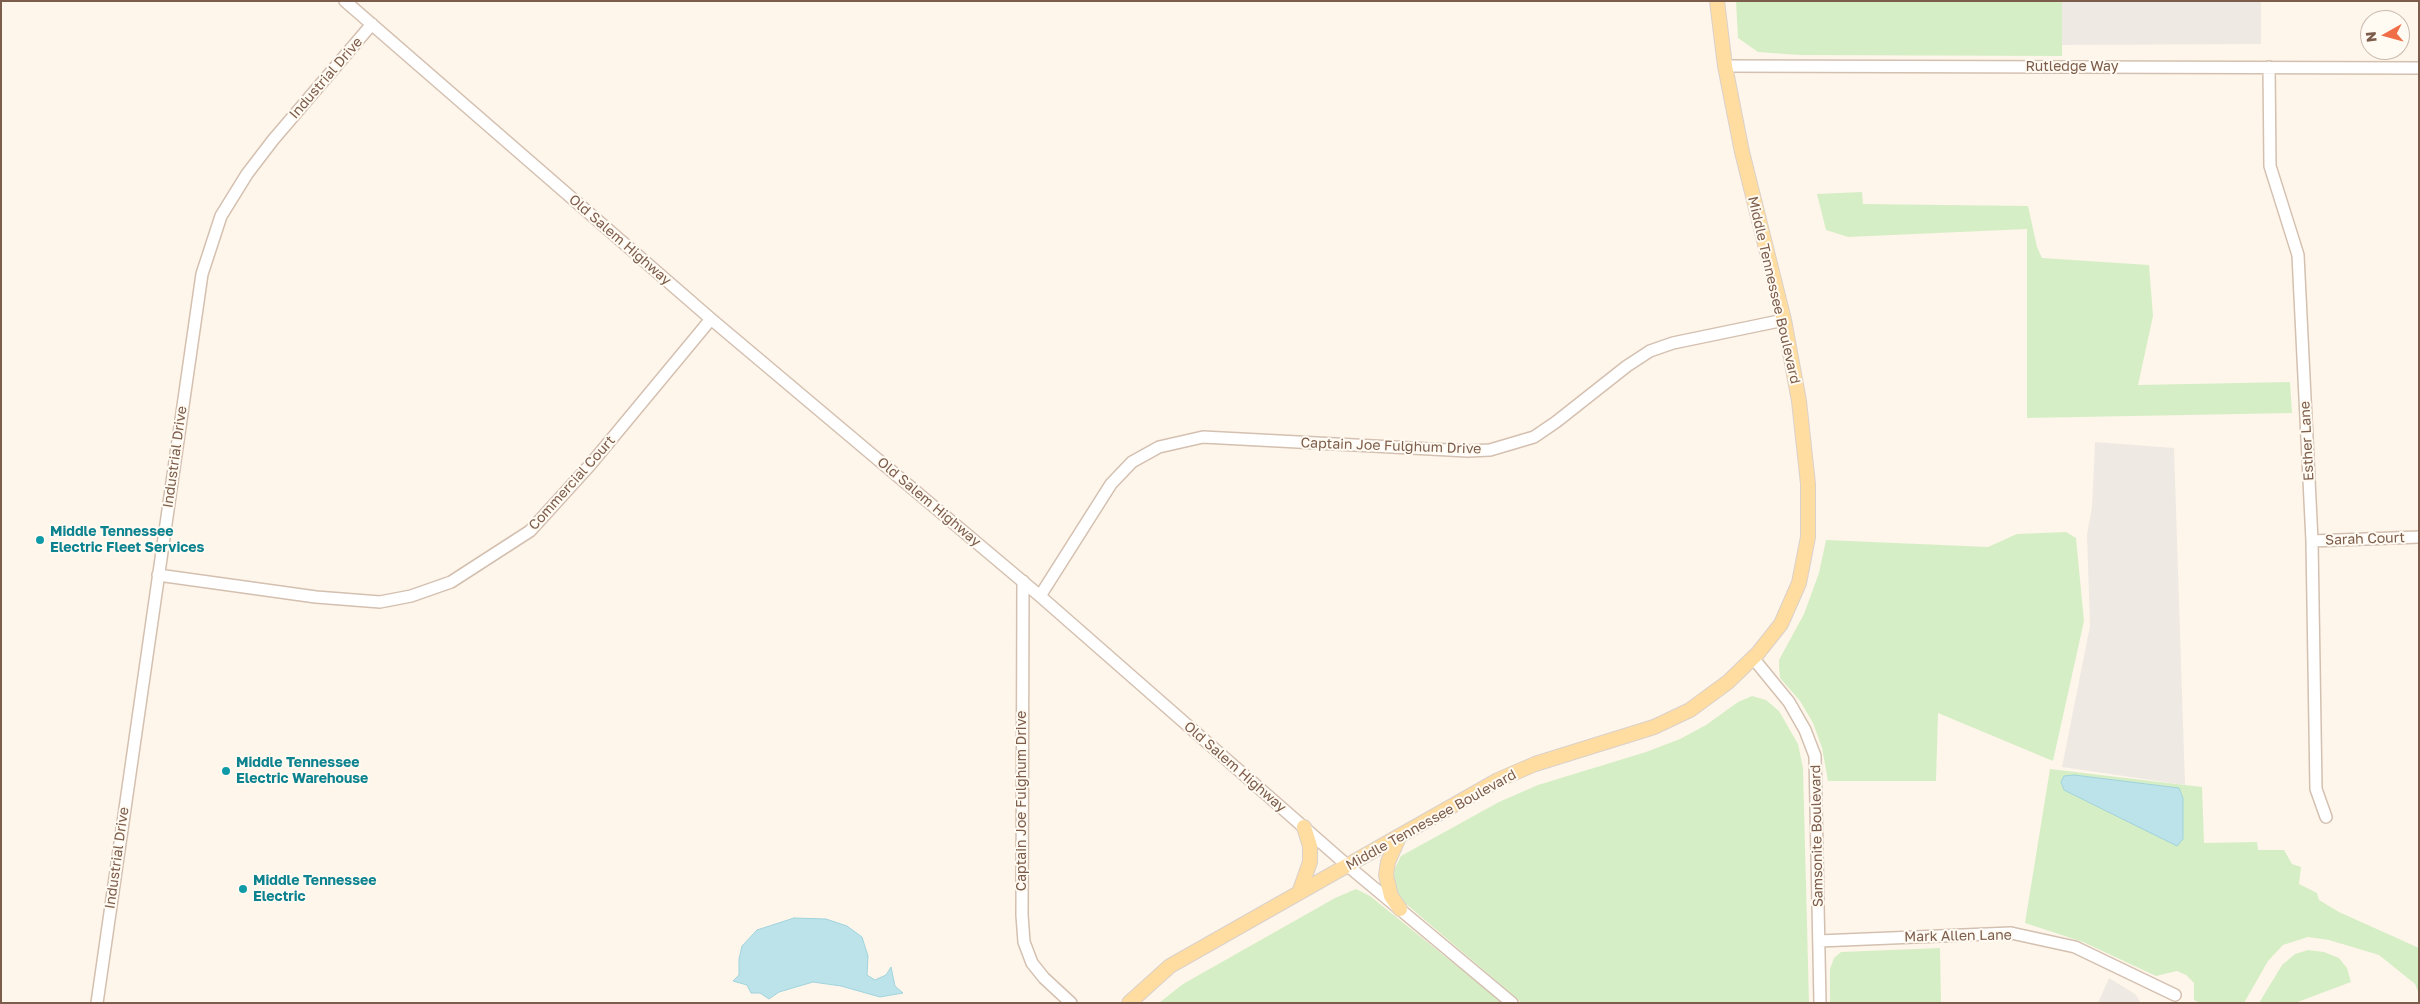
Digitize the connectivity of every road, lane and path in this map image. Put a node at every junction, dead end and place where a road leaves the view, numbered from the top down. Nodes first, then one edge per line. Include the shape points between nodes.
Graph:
1 (345, 1) edge
2 (1717, 1) edge
3 (372, 24) junction
4 (1725, 66) junction
5 (2269, 67) junction
6 (2419, 68) edge
7 (712, 319) junction
8 (1784, 320) junction
9 (2419, 537) edge
10 (2312, 541) junction
11 (158, 575) junction
12 (1023, 581) junction
13 (1040, 596) junction
14 (1753, 658) junction
15 (2326, 817) dead end
16 (1304, 827) junction
17 (1399, 837) junction
18 (1348, 866) junction
19 (1299, 893) junction
20 (1400, 909) junction
21 (1819, 941) junction
22 (2175, 996) dead end
23 (96, 1003) edge
24 (1071, 1003) edge
25 (1129, 1003) edge
26 (1512, 1003) edge
27 (1820, 1003) edge

1 - 3 street, Old Salem Highway
2 - 4 main road, Middle Tennessee Boulevard
3 - 7 street, Old Salem Highway
3 - 11 street, Industrial Drive via 273,140 221,216 202,274
4 - 5 street, Rutledge Way
4 - 8 main road, Middle Tennessee Boulevard via 1742,152
5 - 6 street, Rutledge Way
5 - 10 street, Esther Lane via 2270,166 2298,255
7 - 11 street, Commercial Court via 590,465 530,531 452,582 412,596 380,602 316,597
7 - 12 street, Old Salem Highway
8 - 13 street, Captain Joe Fulghum Drive via 1674,343 1650,352 1534,436 1490,450 1203,437 1159,447 1132,462 1111,484
8 - 14 main road, Middle Tennessee Boulevard via 1799,401 1808,484 1808,537 1799,583 1780,624
9 - 10 street, Sarah Court
10 - 15 street, Esther Lane via 2316,789
11 - 23 street, Industrial Drive
12 - 13 street, Old Salem Highway
12 - 24 street, Captain Joe Fulghum Drive via 1024,942 1032,963
13 - 16 street, Old Salem Highway
14 - 17 main road, Middle Tennessee Boulevard via 1728,682 1690,710 1654,727 1535,764 1498,780
14 - 21 street, Samsonite Boulevard via 1789,702 1815,756
16 - 18 street, Old Salem Highway
16 - 19 main road via 1310,846 1310,862
17 - 18 main road, Middle Tennessee Boulevard
17 - 20 main road via 1386,875 1391,896
18 - 19 main road, Middle Tennessee Boulevard
18 - 20 street, Old Salem Highway
19 - 25 main road, Middle Tennessee Boulevard via 1170,966
20 - 26 street, Old Salem Highway
21 - 22 street, Mark Allen Lane via 2011,933 2075,947
21 - 27 street, Samsonite Boulevard

